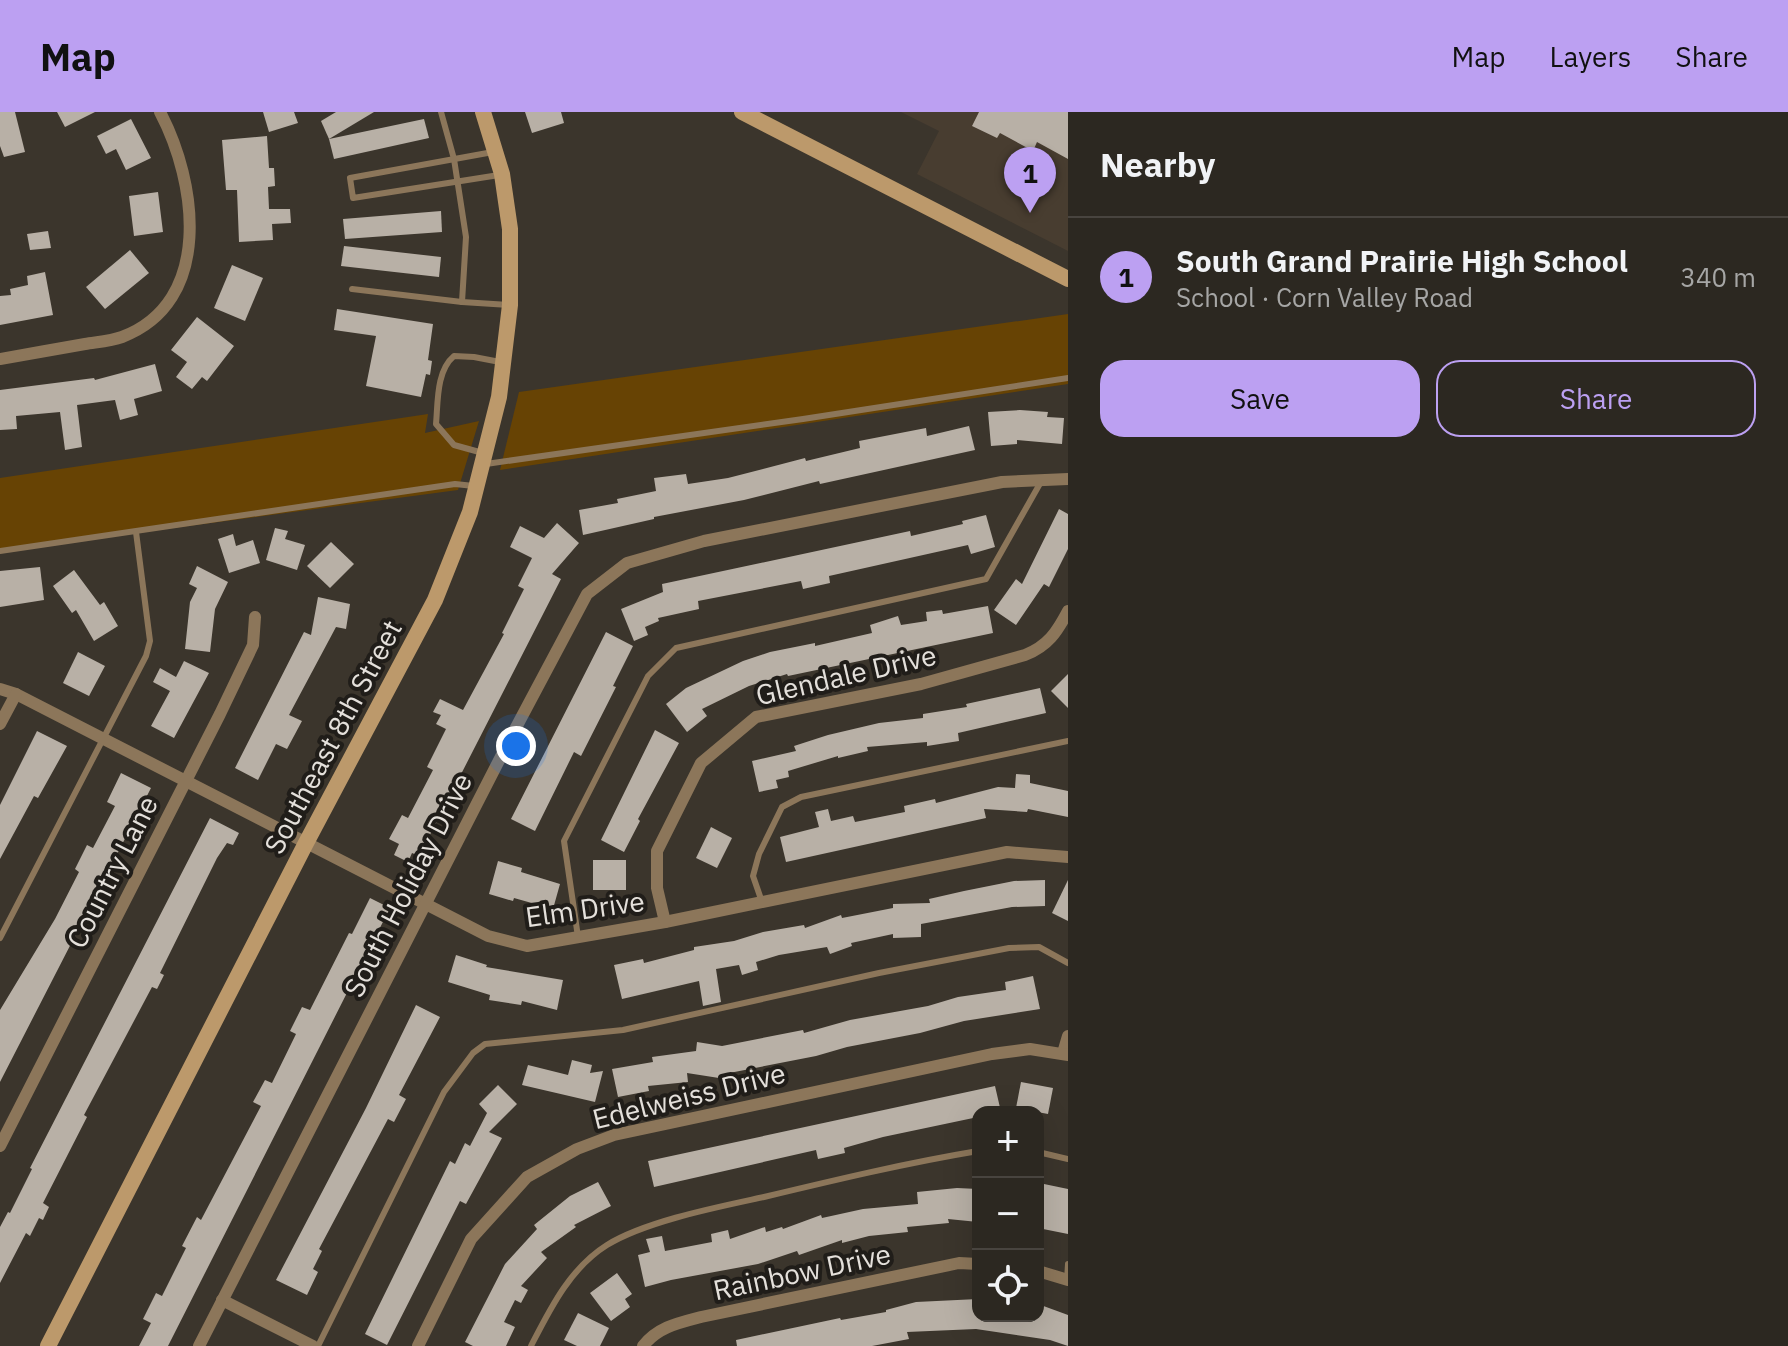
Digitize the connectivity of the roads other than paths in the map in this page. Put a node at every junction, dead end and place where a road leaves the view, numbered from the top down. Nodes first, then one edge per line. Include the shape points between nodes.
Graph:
1 (160, 112) edge
2 (441, 112) edge
3 (483, 112) edge
4 (742, 112) edge
5 (496, 152) junction
6 (454, 159) junction
7 (502, 174) junction
8 (458, 180) junction
9 (1068, 279) edge
10 (352, 289) dead end
11 (462, 302) junction
12 (510, 305) junction
13 (0, 359) edge
14 (503, 363) junction
15 (1068, 378) edge
16 (485, 459) junction
17 (1068, 479) edge
18 (1042, 480) junction
19 (477, 487) junction
20 (136, 532) junction
21 (0, 551) edge
22 (1068, 611) edge
23 (255, 617) dead end
24 (0, 689) edge
25 (16, 694) junction
26 (0, 724) edge
27 (102, 738) junction
28 (1068, 741) edge
29 (185, 781) junction
30 (306, 843) junction
31 (1068, 857) edge
32 (762, 902) junction
33 (425, 904) junction
34 (665, 922) junction
35 (578, 937) junction
36 (0, 938) edge
37 (1068, 963) edge
38 (1068, 1036) edge
39 (1066, 1054) edge
40 (0, 1146) edge
41 (972, 1152) edge
42 (1044, 1153) edge
43 (1068, 1159) edge
44 (972, 1264) edge
45 (1068, 1264) edge
46 (1044, 1273) edge
47 (1068, 1280) edge
48 (222, 1300) junction
49 (48, 1346) edge
50 (199, 1346) edge
51 (314, 1346) edge
52 (418, 1346) edge
53 (531, 1346) edge
54 (643, 1346) edge

1 - 13 street via 185,175 189,210 188,260 177,289 159,316 121,337
2 - 6 lane
3 - 5 street, Southeast 8th Street
4 - 9 street
5 - 6 lane
5 - 7 street, Southeast 8th Street
6 - 8 lane
6 - 8 lane via 350,178 353,198
7 - 8 lane
7 - 12 street, Southeast 8th Street via 510,229
8 - 11 lane via 466,237
10 - 11 lane
11 - 12 lane
12 - 14 street, Southeast 8th Street
14 - 16 street, Southeast 8th Street
14 - 16 lane via 454,356 443,373 436,424 454,445
15 - 16 lane via 803,419
16 - 19 street, Southeast 8th Street
17 - 18 street, South Holiday Drive
18 - 33 street, South Holiday Drive via 1002,482 751,531 627,563 587,594
18 - 35 lane via 986,579 676,648 648,676 564,841
19 - 20 lane via 455,484
19 - 30 street, Southeast 8th Street via 435,600
20 - 21 lane
20 - 27 lane via 150,641
22 - 34 street, Glendale Drive via 1055,636 1025,655 921,684 756,717 744,725 701,763 657,851 657,888
23 - 29 street, Country Lane via 253,645
24 - 25 street, Elm Drive
25 - 26 street
25 - 27 street, Elm Drive
27 - 29 street, Elm Drive
27 - 36 lane
28 - 32 lane via 801,797 782,807 759,854 753,876
29 - 30 street, Elm Drive
29 - 40 street, Country Lane
30 - 33 street, Elm Drive
30 - 49 street, Southeast 8th Street
31 - 32 street, Elm Drive via 1007,852
32 - 34 street, Elm Drive
33 - 35 street, Elm Drive via 488,936 527,946
33 - 48 street, South Holiday Drive
34 - 35 street, Elm Drive
37 - 51 lane via 1039,947 1009,948 623,1030 485,1044 444,1092
38 - 39 street
39 - 52 street, Edelweiss Drive via 1030,1049 992,1054 614,1135 577,1149 527,1177 471,1239
41 - 53 lane via 700,1212 607,1245 574,1274
42 - 43 lane
44 - 54 street, Rainbow Drive via 701,1317 671,1325
45 - 47 lane
46 - 47 street
48 - 50 street, South Holiday Drive
48 - 51 street

